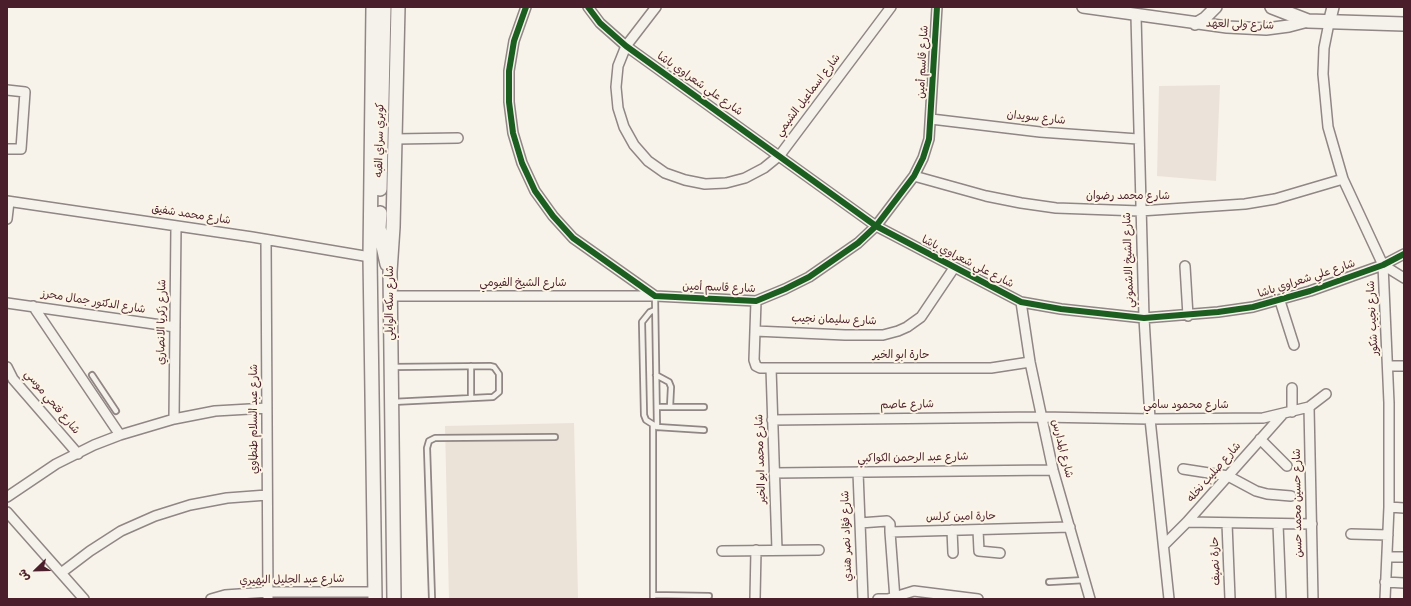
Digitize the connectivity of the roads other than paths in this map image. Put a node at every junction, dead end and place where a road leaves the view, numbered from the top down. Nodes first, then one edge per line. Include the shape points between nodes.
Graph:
1 (398, 7) edge
2 (526, 7) edge
3 (588, 7) edge
4 (656, 7) edge
5 (891, 7) edge
6 (937, 7) edge
7 (1083, 7) edge
8 (1216, 7) edge
9 (1272, 7) edge
10 (1333, 7) edge
11 (380, 8) edge
12 (1136, 16) junction
13 (1308, 21) junction
14 (1328, 23) junction
15 (1195, 24) junction
16 (1404, 24) edge
17 (626, 46) junction
18 (7, 90) edge
19 (931, 119) junction
20 (458, 138) dead end
21 (395, 139) junction
22 (1138, 139) junction
23 (7, 149) edge
24 (780, 155) junction
25 (914, 176) junction
26 (1343, 179) junction
27 (8, 202) edge
28 (1140, 211) junction
29 (7, 219) edge
30 (176, 226) junction
31 (876, 226) junction
32 (266, 240) junction
33 (1404, 254) edge
34 (370, 257) junction
35 (1383, 265) junction
36 (1185, 266) dead end
37 (954, 268) junction
38 (390, 272) junction
39 (1404, 278) edge
40 (390, 296) junction
41 (655, 296) junction
42 (756, 301) junction
43 (1280, 301) junction
44 (1021, 302) junction
45 (7, 303) edge
46 (33, 306) junction
47 (655, 310) junction
48 (1188, 316) junction
49 (1144, 318) junction
50 (175, 328) junction
51 (755, 331) junction
52 (1294, 345) dead end
53 (1030, 362) junction
54 (471, 366) junction
55 (1389, 366) junction
56 (1404, 366) edge
57 (7, 367) edge
58 (392, 367) junction
59 (770, 368) junction
60 (92, 375) dead end
61 (656, 375) junction
62 (1292, 388) dead end
63 (1326, 394) dead end
64 (472, 398) junction
65 (110, 402) junction
66 (392, 402) junction
67 (657, 406) junction
68 (670, 407) junction
69 (704, 407) dead end
70 (1309, 407) junction
71 (102, 408) junction
72 (267, 408) junction
73 (116, 410) dead end
74 (1292, 412) junction
75 (1282, 415) junction
76 (1041, 417) junction
77 (174, 419) junction
78 (1150, 419) junction
79 (772, 420) junction
80 (655, 426) junction
81 (704, 430) dead end
82 (120, 435) junction
83 (555, 437) dead end
84 (1260, 439) junction
85 (78, 454) junction
86 (1287, 466) dead end
87 (1183, 469) dead end
88 (1053, 470) junction
89 (858, 472) junction
90 (774, 473) junction
91 (1228, 476) junction
92 (267, 495) junction
93 (1291, 496) dead end
94 (7, 497) edge
95 (1389, 507) junction
96 (1404, 508) edge
97 (7, 512) edge
98 (1187, 522) junction
99 (860, 523) junction
100 (1227, 523) junction
101 (1278, 524) junction
102 (1312, 524) junction
103 (1070, 527) junction
104 (952, 530) junction
105 (978, 530) junction
106 (890, 532) junction
107 (1351, 534) dead end
108 (1388, 535) junction
109 (1164, 545) junction
110 (756, 550) junction
111 (777, 550) junction
112 (819, 550) dead end
113 (722, 551) dead end
114 (1000, 552) dead end
115 (953, 553) dead end
116 (1404, 556) edge
117 (1387, 557) junction
118 (61, 573) junction
119 (1085, 580) junction
120 (1049, 582) dead end
121 (1385, 582) junction
122 (1404, 583) edge
123 (375, 596) edge
124 (709, 596) dead end
125 (266, 597) edge
126 (653, 597) edge
127 (895, 598) edge
128 (84, 599) edge
129 (211, 599) edge
130 (394, 599) edge
131 (432, 599) edge
132 (756, 599) edge
133 (863, 599) edge
134 (878, 599) edge
135 (978, 599) edge
136 (1090, 599) edge
137 (1169, 599) edge
138 (1230, 599) edge
139 (1281, 599) edge
140 (1313, 599) edge
141 (1385, 599) edge

1 - 21 main road, شارع سكه الوايلي
2 - 41 street via 514,41 509,71 512,125 522,163 553,216 574,238
3 - 17 street, شارع علي شعراوي باشا via 600,23
4 - 17 street, شارع اسماعيل الشيمي
5 - 24 street, شارع اسماعيل الشيمي
6 - 19 street, شارع قاسم أمين
7 - 12 street, شارع ولى العهد
8 - 15 street, شارع ولى العهد
9 - 13 main road
10 - 14 street
11 - 34 main road, شارع سكه الوايلي
11 - 38 main road, كوبري سراي القبه via 379,228
12 - 15 street, شارع ولى العهد
12 - 22 street, شارع الشيخ الاشموني
13 - 14 main road
13 - 15 street, شارع ولى العهد via 1266,29
14 - 16 main road
14 - 26 street, شارع نجيب شكور via 1324,48 1324,101 1328,128
17 - 24 street, شارع علي شعراوي باشا
17 - 24 street, شارع اسماعيل الشيمي via 618,66 618,108 624,128 648,161 672,175 705,184 726,183 746,178
18 - 23 street via 25,92 21,149
19 - 22 street, شارع سويدان via 1040,132
19 - 25 street, شارع قاسم أمين via 925,151
20 - 21 street
21 - 38 main road, شارع سكه الوايلي via 394,227
22 - 28 street, شارع الشيخ الاشموني
24 - 31 street, شارع علي شعراوي باشا
25 - 28 street, شارع محمد رضوان via 1021,203 1056,208
25 - 31 street, شارع قاسم أمين
26 - 28 street, شارع محمد رضوان via 1275,199 1245,204
26 - 35 street, شارع نجيب شكور
27 - 29 street
27 - 30 street, شارع محمد شفيق
28 - 49 street, شارع الشيخ الاشموني
30 - 32 street, شارع محمد شفيق
30 - 50 street, شارع زكريا الانصاري
31 - 37 street, شارع علي شعراوي باشا
31 - 42 street, شارع قاسم أمين via 858,243 809,277
32 - 34 street, شارع محمد شفيق
32 - 72 street, شارع عبد السلام طنطاوي
33 - 35 street, شارع علي شعراوي باشا
34 - 123 main road, شارع سكه الوايلي
35 - 39 street
35 - 43 street, شارع علي شعراوي باشا
35 - 55 street, شارع نجيب شكور
36 - 48 street
37 - 44 street, شارع علي شعراوي باشا
37 - 51 street, شارع سليمان نجيب via 921,317 908,328 883,335
38 - 40 main road, شارع سكه الوايلي
40 - 41 street, شارع الشيخ الفيومي
40 - 58 main road, شارع سكه الوايلي
41 - 42 street, شارع قاسم أمين
41 - 47 lane
42 - 51 street
43 - 48 street, شارع علي شعراوي باشا via 1252,308
43 - 52 street
44 - 49 street, شارع علي شعراوي باشا
44 - 53 street, شارع المدارس
45 - 46 street, شارع الدكتور جمال محرز
46 - 50 street, شارع الدكتور جمال محرز
46 - 71 street
47 - 61 lane
47 - 80 lane via 642,322 644,415 646,420
48 - 49 street, شارع علي شعراوي باشا
49 - 78 street, شارع الشيخ الاشموني
50 - 77 street, شارع زكريا الانصاري
51 - 59 street via 756,366
53 - 59 street, حارة ابو الخير via 991,368
53 - 76 street, شارع المدارس
54 - 58 lane
54 - 64 lane
54 - 64 lane via 494,367 499,374 496,396
55 - 56 street
55 - 95 street, شارع نجيب شكور
57 - 85 street, شارع فتحي موسي via 18,384
58 - 66 main road, شارع سكه الوايلي
59 - 79 street, شارع محمد ابو الخير
60 - 65 lane
61 - 67 lane
61 - 68 lane via 669,382
62 - 74 street
63 - 70 street, شارع محمود سامي
64 - 66 lane
65 - 71 lane
65 - 73 lane
66 - 130 main road, شارع سكه الوايلي
67 - 68 lane
67 - 80 lane
68 - 69 lane
70 - 74 street, شارع محمود سامي
70 - 102 street, شارع حسين محمد حسن
71 - 82 street
72 - 77 street via 215,411
72 - 92 street, شارع عبد السلام طنطاوي
74 - 75 street, شارع محمود سامي
75 - 78 street, شارع محمود سامي via 1263,418
75 - 84 street, شارع صليب نخله
76 - 78 street, شارع محمود سامي
76 - 79 street, شارع عاصم
76 - 88 street, شارع المدارس
77 - 82 street
78 - 109 street, شارع الشيخ الاشموني
79 - 90 street, شارع محمد ابو الخير
80 - 81 lane
80 - 126 lane
82 - 85 street
83 - 131 lane via 429,440 427,448
84 - 86 street
84 - 91 street, شارع صليب نخله
85 - 94 street via 50,468
87 - 91 street
88 - 89 street, شارع عبد الرحمن الكواكبي
88 - 103 street, شارع المدارس
89 - 90 street, شارع عبد الرحمن الكواكبي
89 - 99 street, شارع فؤاد نصر هندي
90 - 111 street, شارع محمد ابو الخير
91 - 93 street via 1256,491
91 - 98 street, شارع صليب نخله
92 - 118 street via 227,498 190,505 155,516 122,531 90,550
92 - 125 street, شارع عبد السلام طنطاوي
95 - 96 street
95 - 108 street, شارع نجيب شكور
97 - 118 street
98 - 100 street
98 - 109 street, شارع صليب نخله
99 - 106 street via 887,522 890,524
99 - 133 street, شارع فؤاد نصر هندي
100 - 101 street
100 - 138 street, حارة نصيف
101 - 102 street
101 - 139 street
102 - 140 street, شارع حسين محمد حسن
103 - 105 street, حارة امين كرلس
103 - 119 street, شارع المدارس
104 - 105 street, حارة امين كرلس
104 - 106 street, حارة امين كرلس
104 - 115 street
105 - 114 street via 979,551
106 - 127 street
107 - 108 street
108 - 117 street, شارع نجيب شكور
109 - 137 street, شارع الشيخ الاشموني
110 - 111 street
110 - 113 street
110 - 132 street
111 - 112 street
116 - 117 street
117 - 121 street, شارع نجيب شكور
118 - 128 street
119 - 120 lane
119 - 136 street, شارع المدارس
121 - 122 street
121 - 141 street, شارع نجيب شكور
123 - 125 street, شارع عبد الجليل البهيري
124 - 126 lane
125 - 129 street, شارع عبد الجليل البهيري via 225,595
127 - 134 street
127 - 135 street via 914,591

